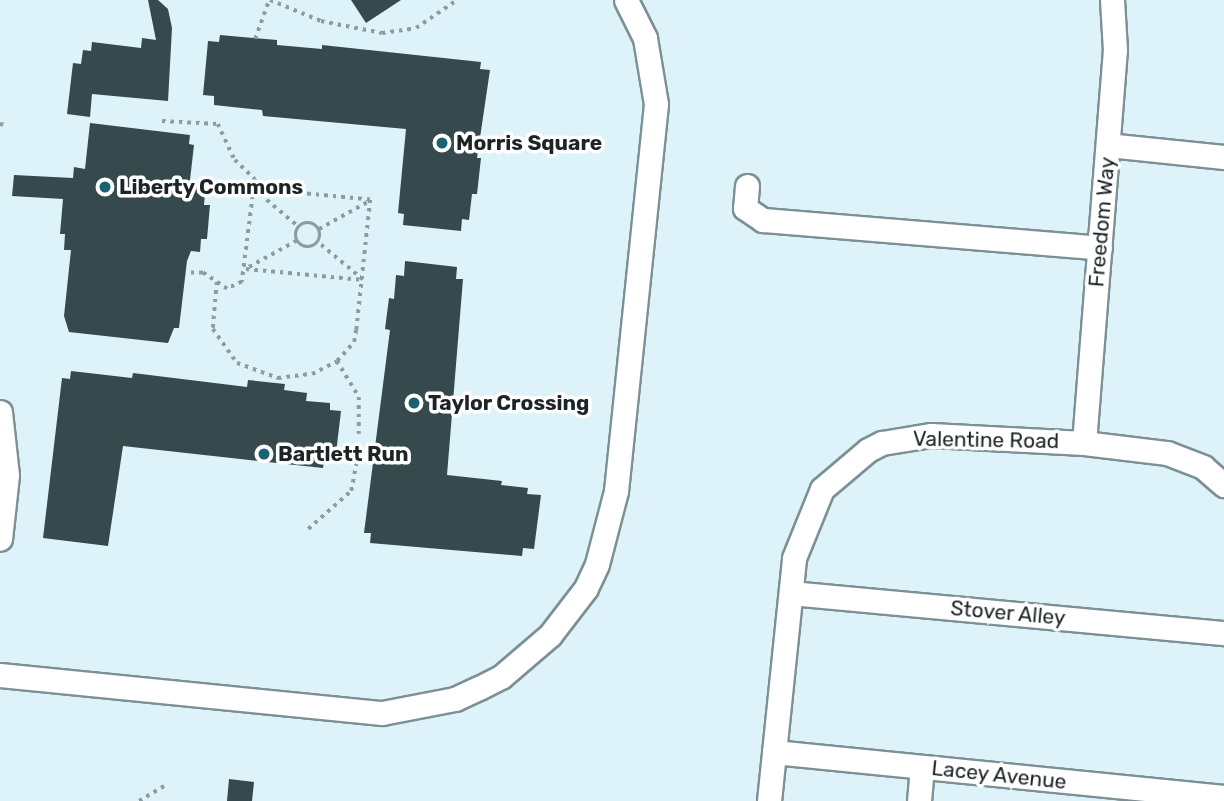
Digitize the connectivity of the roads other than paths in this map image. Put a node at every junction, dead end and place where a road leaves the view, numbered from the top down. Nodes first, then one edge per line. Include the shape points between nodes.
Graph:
1 (626, 0) edge
2 (1112, 0) edge
3 (1108, 145) junction
4 (1224, 157) edge
5 (747, 186) dead end
6 (1100, 248) junction
7 (0, 412) edge
8 (1084, 443) junction
9 (1224, 485) edge
10 (0, 539) edge
11 (791, 593) junction
12 (1224, 634) edge
13 (0, 675) edge
14 (774, 752) junction
15 (922, 767) junction
16 (1067, 791) edge
17 (1224, 797) edge
18 (769, 801) edge
19 (919, 801) edge

1 - 13 street via 645,38 656,104 616,491 586,588 550,635 528,656 479,688 442,702 382,713
2 - 3 street, Freedom Way via 1115,50
3 - 4 street
3 - 6 street, Freedom Way
5 - 6 street via 745,208 764,220
6 - 8 street, Freedom Way
7 - 10 street via 7,475
8 - 9 street, Valentine Road via 1167,453 1203,467
8 - 11 street, Valentine Road via 931,435 882,443 851,462 813,503 794,558
11 - 12 street, Stover Alley
11 - 14 street, Valentine Road
14 - 15 street, Lacey Avenue
14 - 18 street, Valentine Road
15 - 16 street, Lacey Avenue
15 - 19 street
16 - 17 street, Lacey Avenue

